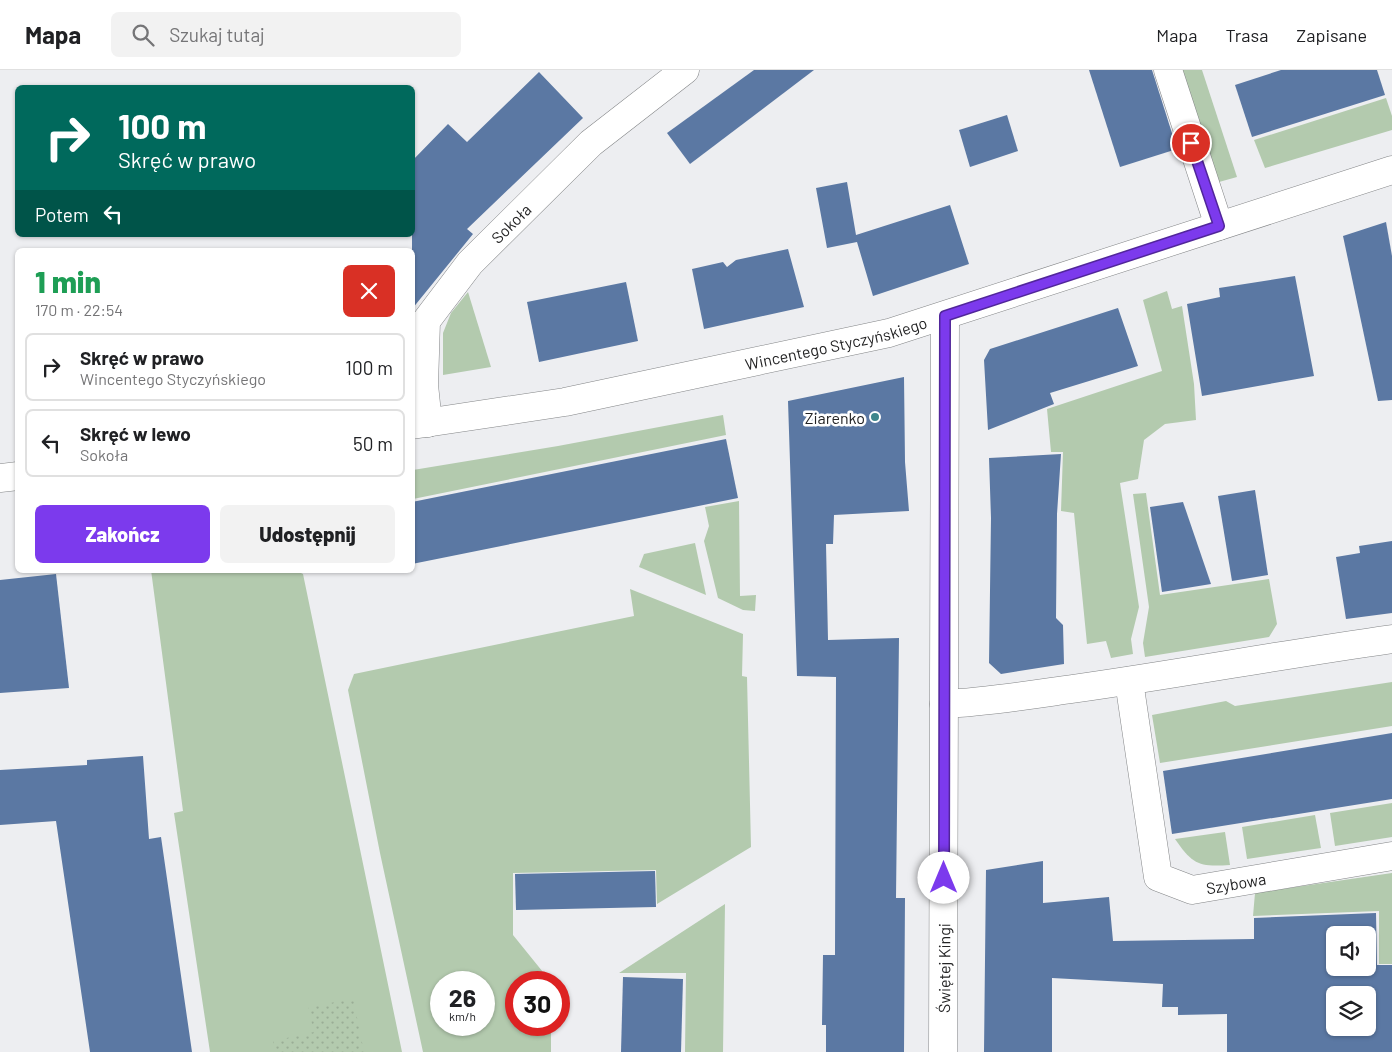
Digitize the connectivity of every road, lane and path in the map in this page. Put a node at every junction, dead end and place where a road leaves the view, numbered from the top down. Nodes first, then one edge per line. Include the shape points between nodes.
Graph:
1 (685, 70) edge
2 (1168, 70) edge
3 (1392, 170) edge
4 (1219, 226) junction
5 (945, 316) junction
6 (420, 424) edge
7 (15, 476) edge
8 (0, 478) edge
9 (1392, 640) edge
10 (1128, 681) junction
11 (944, 704) junction
12 (1392, 856) edge
13 (943, 1052) edge

1 - 6 street, Sokoła via 591,143 470,263 426,321
2 - 4 street
3 - 4 street, Wincentego Styczyńskiego
4 - 5 street, Wincentego Styczyńskiego
5 - 6 street, Wincentego Styczyńskiego via 875,336 565,402
5 - 11 street, Świętej Kingi
7 - 8 street
9 - 10 street via 1308,650
10 - 11 street
10 - 12 street, Szybowa via 1158,877 1192,890
11 - 13 street, Świętej Kingi

